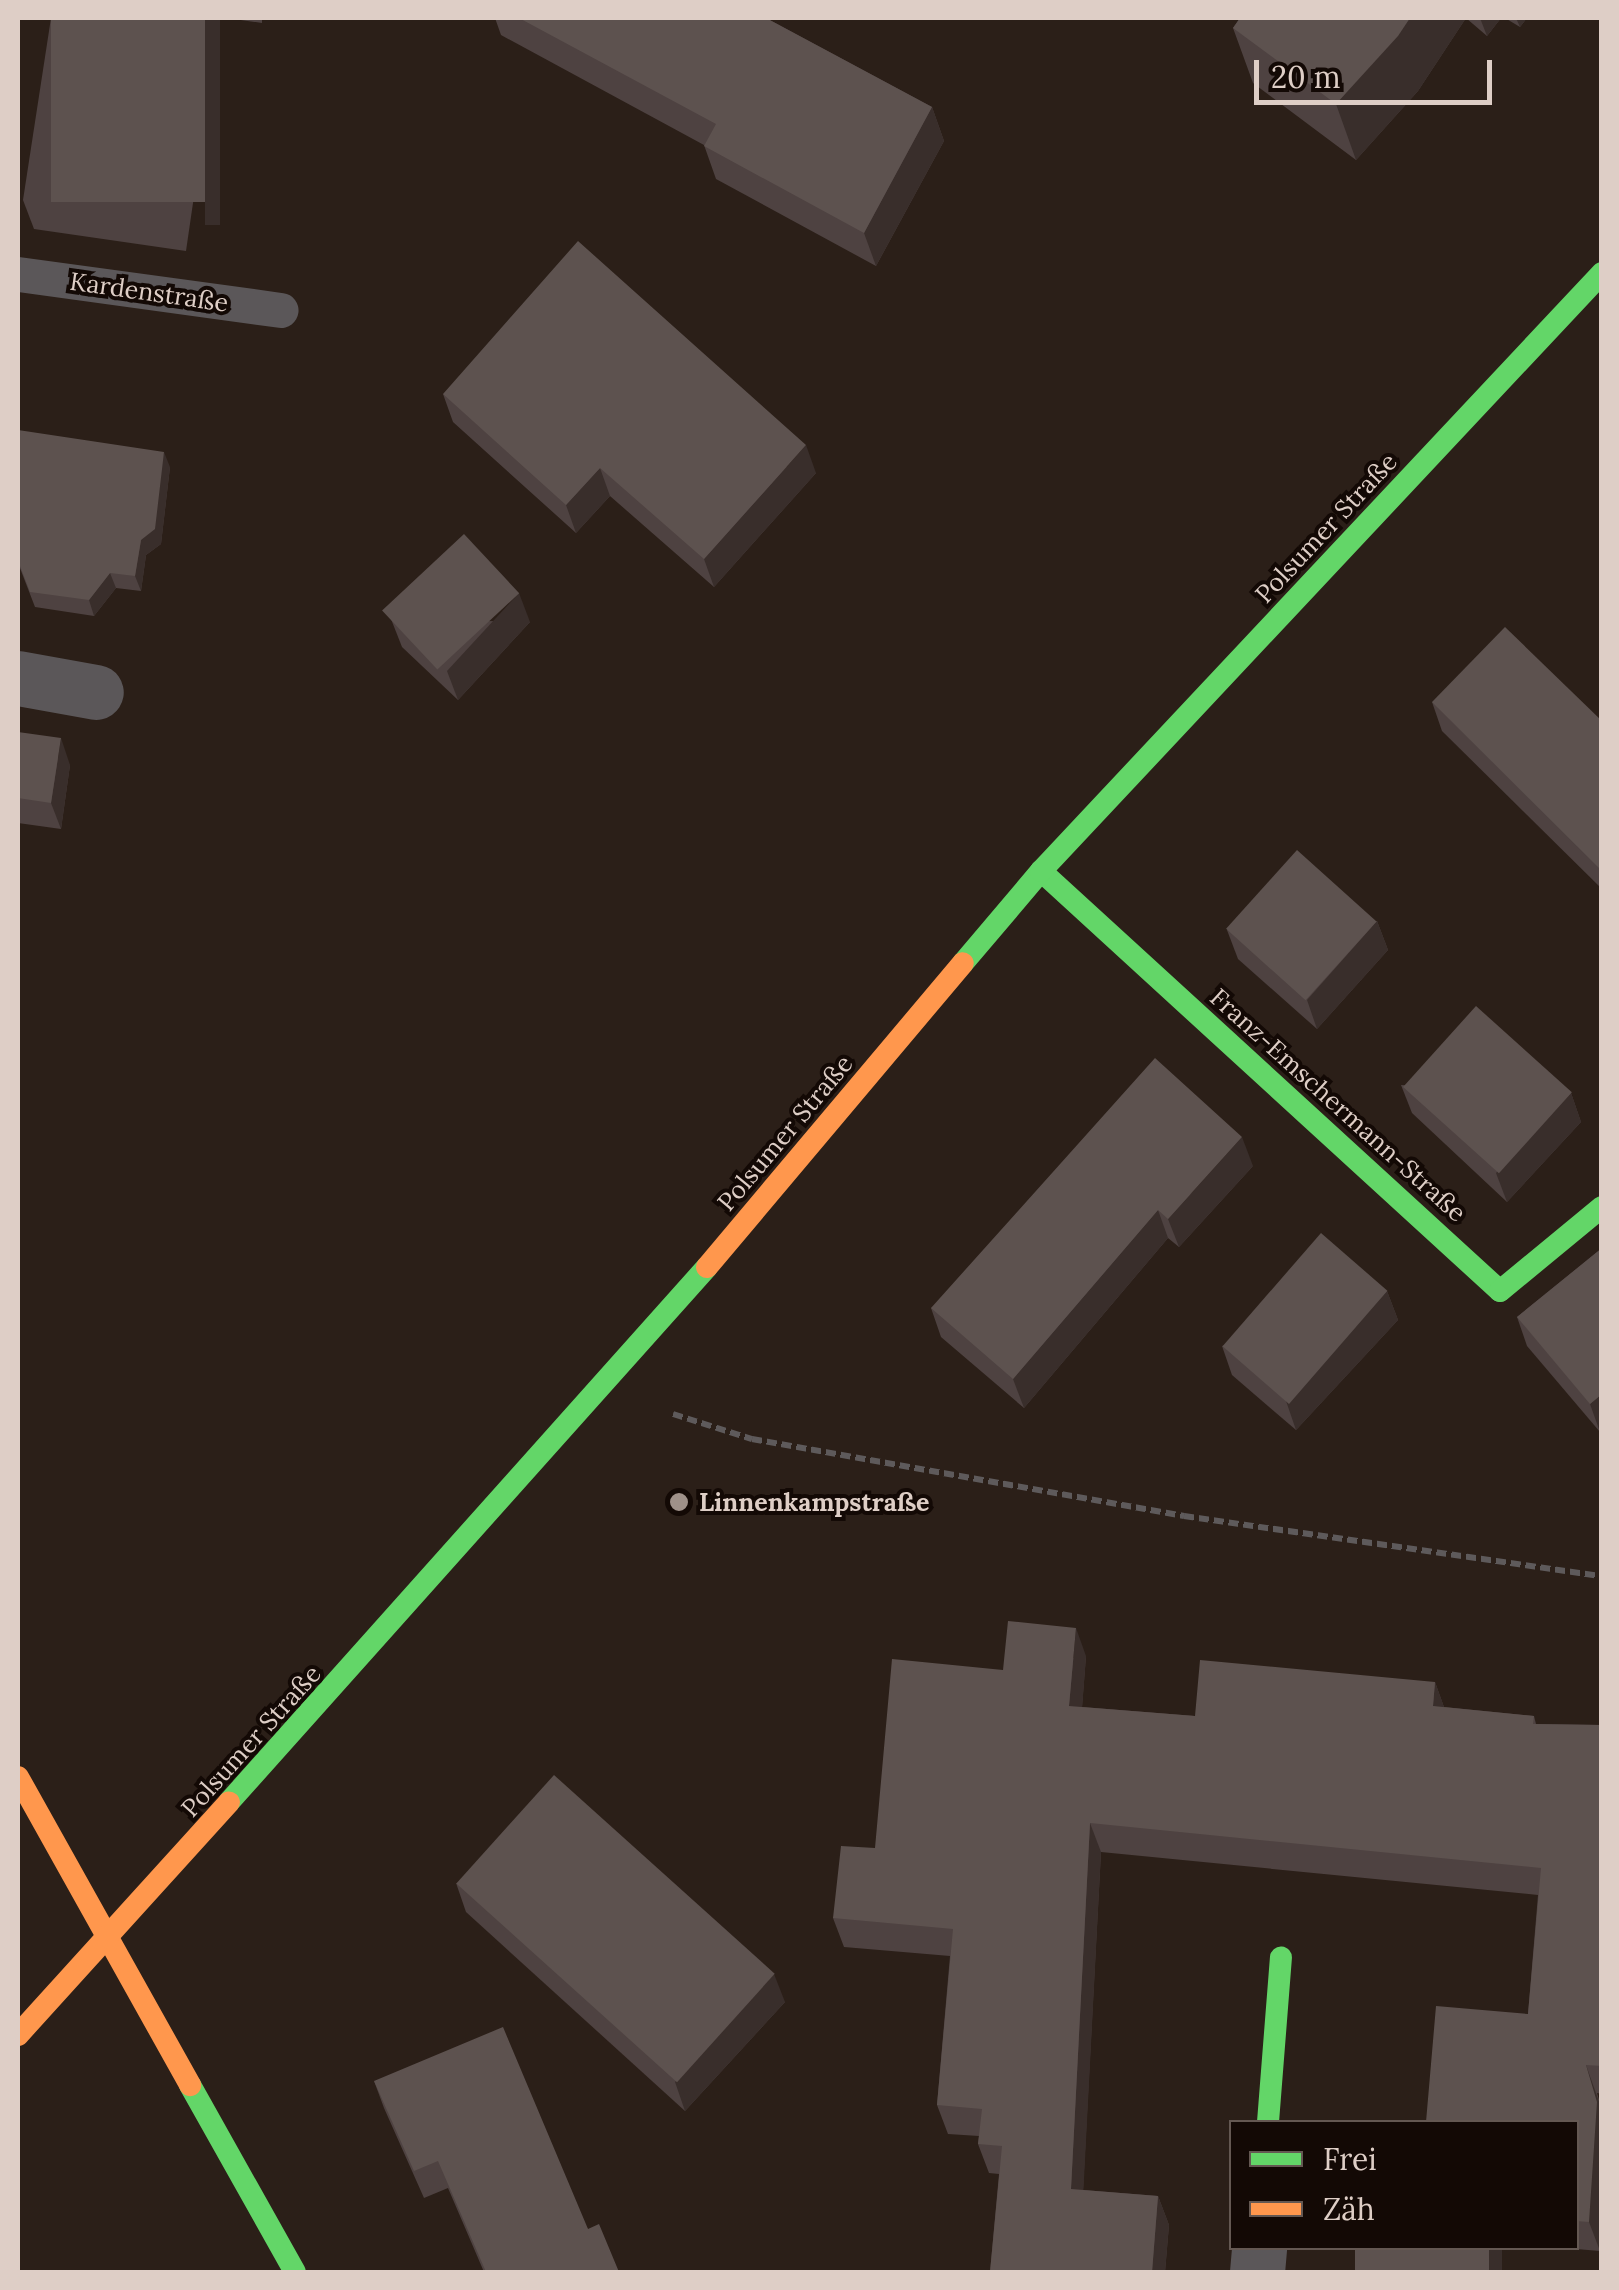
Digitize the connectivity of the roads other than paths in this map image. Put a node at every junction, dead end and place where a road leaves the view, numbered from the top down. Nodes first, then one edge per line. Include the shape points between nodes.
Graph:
1 (1602, 273) edge
2 (18, 274) edge
3 (280, 310) dead end
4 (18, 678) edge
5 (96, 692) dead end
6 (1041, 872) junction
7 (1602, 1207) edge
8 (18, 1777) edge
9 (110, 1939) junction
10 (1281, 1958) dead end
11 (18, 2035) edge
12 (1268, 2120) edge
13 (295, 2272) edge

1 - 6 main road, Polsumer Straße
2 - 3 lane, Kardenstraße
4 - 5 street
6 - 7 main road, Franz-Emschermann-Straße via 1500,1291
6 - 9 main road, Polsumer Straße via 602,1391
8 - 9 main road
9 - 11 main road, Polsumer Straße
9 - 13 main road
10 - 12 main road

